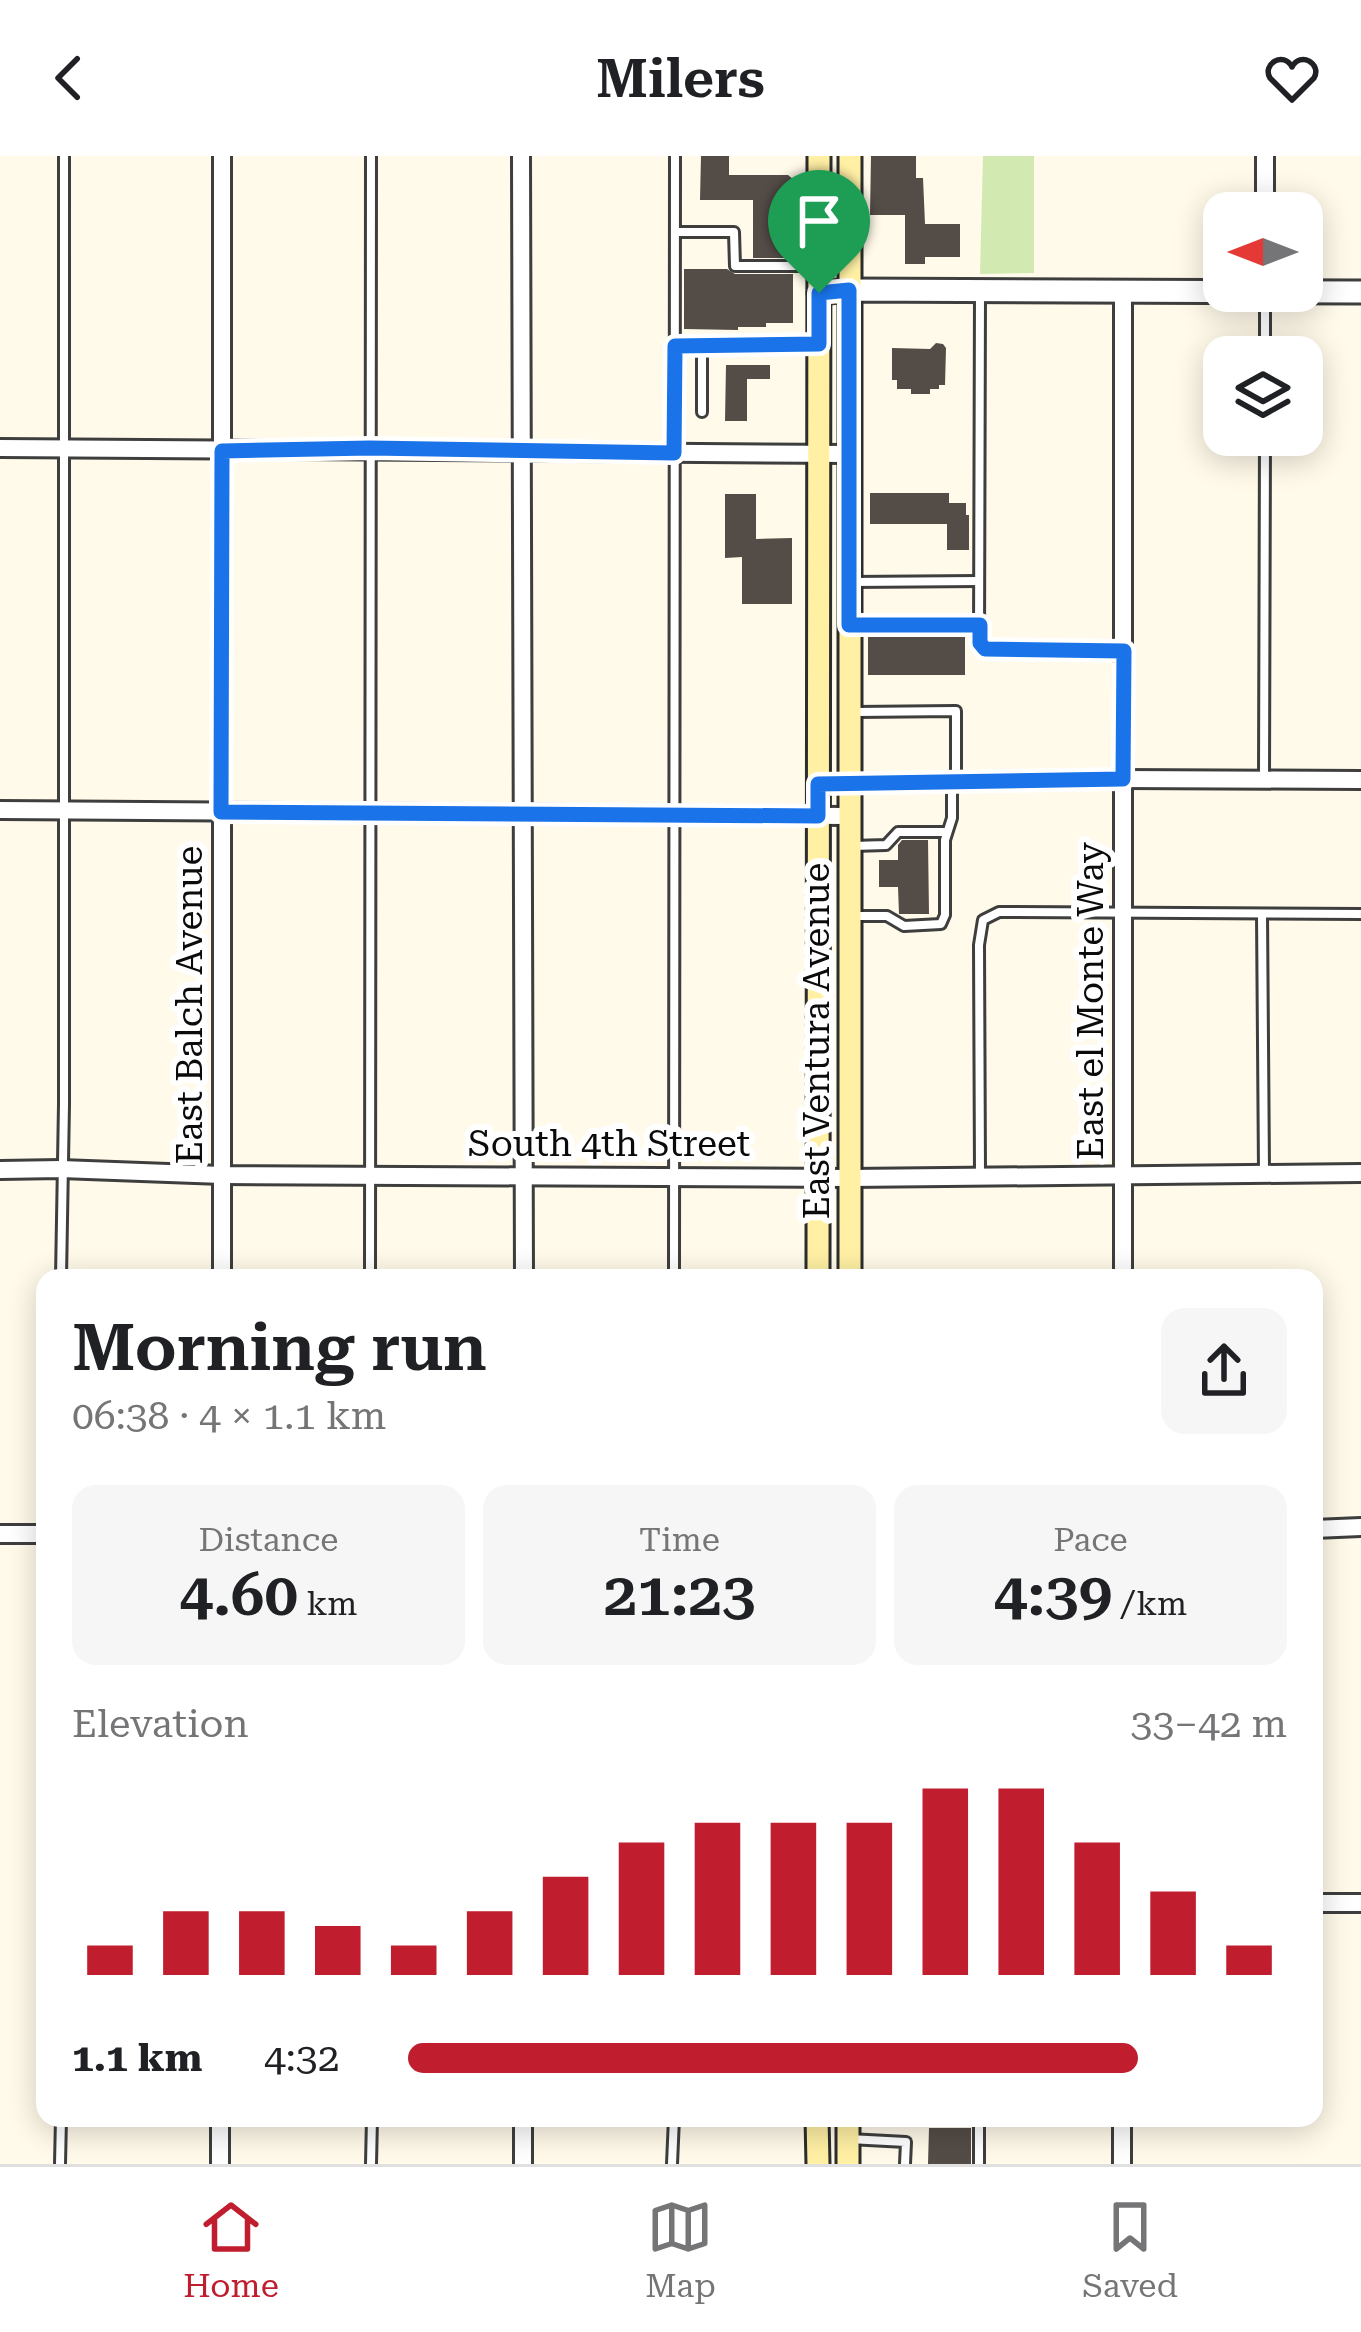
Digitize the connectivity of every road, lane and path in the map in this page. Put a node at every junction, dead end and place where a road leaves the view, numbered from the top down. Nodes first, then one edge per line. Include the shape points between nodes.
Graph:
1 (64, 156) edge
2 (222, 156) edge
3 (371, 156) edge
4 (520, 156) edge
5 (675, 156) edge
6 (819, 156) edge
7 (850, 156) edge
8 (1265, 156) edge
9 (1265, 192) edge
10 (675, 232) junction
11 (819, 266) junction
12 (849, 290) junction
13 (980, 290) junction
14 (1203, 292) edge
15 (1323, 292) edge
16 (1361, 292) edge
17 (819, 293) junction
18 (1124, 293) junction
19 (819, 344) junction
20 (701, 345) junction
21 (675, 346) junction
22 (702, 412) dead end
23 (0, 448) edge
24 (63, 448) junction
25 (370, 448) junction
26 (222, 451) junction
27 (522, 453) junction
28 (674, 453) junction
29 (818, 454) junction
30 (850, 454) junction
31 (1265, 456) edge
32 (980, 581) junction
33 (849, 582) junction
34 (849, 625) junction
35 (980, 625) junction
36 (1124, 651) junction
37 (849, 712) junction
38 (1123, 779) junction
39 (1264, 779) junction
40 (1361, 780) edge
41 (954, 783) junction
42 (818, 784) junction
43 (848, 784) junction
44 (0, 810) edge
45 (63, 811) junction
46 (221, 812) junction
47 (372, 813) junction
48 (524, 815) junction
49 (675, 816) junction
50 (818, 816) junction
51 (848, 816) junction
52 (947, 832) junction
53 (848, 846) junction
54 (1123, 914) junction
55 (1262, 914) junction
56 (1361, 914) edge
57 (849, 916) junction
58 (62, 1169) junction
59 (0, 1170) edge
60 (1361, 1172) edge
61 (1123, 1173) junction
62 (1264, 1173) junction
63 (222, 1175) junction
64 (370, 1175) junction
65 (524, 1175) junction
66 (980, 1175) junction
67 (674, 1176) junction
68 (818, 1178) junction
69 (850, 1178) junction
70 (62, 1269) edge
71 (222, 1269) edge
72 (370, 1269) edge
73 (524, 1269) edge
74 (674, 1269) edge
75 (818, 1269) edge
76 (850, 1269) edge
77 (1123, 1269) edge
78 (1361, 1527) edge
79 (1323, 1528) edge
80 (0, 1534) edge
81 (36, 1534) edge
82 (1323, 1903) edge
83 (1361, 1903) edge
84 (61, 2127) edge
85 (220, 2127) edge
86 (372, 2127) edge
87 (523, 2127) edge
88 (674, 2127) edge
89 (817, 2127) edge
90 (980, 2127) edge
91 (1122, 2127) edge
92 (848, 2128) edge
93 (61, 2164) edge
94 (220, 2164) edge
95 (371, 2164) edge
96 (523, 2164) edge
97 (672, 2164) edge
98 (818, 2164) edge
99 (848, 2164) edge
100 (905, 2164) edge
101 (979, 2164) edge
102 (1122, 2164) edge

1 - 24 lane
2 - 26 street, East Balch Avenue
3 - 25 lane
4 - 27 street
5 - 10 lane
6 - 11 main road, East Ventura Avenue
7 - 12 main road, East Ventura Avenue
8 - 9 street
10 - 11 lane via 734,232 735,266
10 - 21 lane
11 - 17 main road, East Ventura Avenue
12 - 13 street
12 - 17 street
12 - 30 main road, East Ventura Avenue
13 - 18 street
13 - 32 lane
14 - 18 street
15 - 16 street
17 - 19 main road, East Ventura Avenue
18 - 36 street, East el Monte Way
19 - 20 lane
19 - 29 main road, East Ventura Avenue
20 - 21 lane
20 - 22 lane
21 - 28 lane
23 - 24 street
24 - 26 street
24 - 45 lane
25 - 26 street
25 - 27 street
25 - 47 lane
26 - 46 street, East Balch Avenue
27 - 28 street
27 - 48 street
28 - 29 street
28 - 49 lane
29 - 30 street
29 - 42 main road, East Ventura Avenue
30 - 33 main road, East Ventura Avenue
31 - 39 lane
32 - 33 lane
32 - 35 lane
33 - 34 main road, East Ventura Avenue
34 - 35 lane
34 - 37 main road, East Ventura Avenue
35 - 36 lane via 985,649
36 - 38 street, East el Monte Way
37 - 41 lane via 956,711
37 - 43 main road, East Ventura Avenue
38 - 39 street
38 - 41 street
38 - 54 street, East el Monte Way
39 - 40 street
41 - 43 street
41 - 52 lane
42 - 43 street
42 - 50 main road, East Ventura Avenue
43 - 51 main road, East Ventura Avenue
44 - 45 street
45 - 46 street
45 - 58 lane
46 - 47 street
46 - 63 street, East Balch Avenue
47 - 48 street
47 - 64 lane
48 - 49 street
48 - 65 street
49 - 50 street
49 - 67 lane
50 - 51 street
50 - 68 main road, East Ventura Avenue
51 - 53 main road, East Ventura Avenue
52 - 53 lane via 898,832 886,845
52 - 57 lane via 941,924
53 - 57 main road, East Ventura Avenue
54 - 55 lane
54 - 61 street, East el Monte Way
54 - 66 lane via 999,912 983,920
55 - 56 lane
55 - 62 lane
57 - 69 main road, East Ventura Avenue
58 - 59 street, South 4th Street
58 - 63 street, South 4th Street
58 - 70 lane
60 - 62 street, South 4th Street
61 - 62 street, South 4th Street
61 - 66 street, South 4th Street
61 - 77 street, East el Monte Way
63 - 64 street, South 4th Street
63 - 71 street, East Balch Avenue
64 - 65 street, South 4th Street
64 - 72 lane
65 - 67 street, South 4th Street
65 - 73 street
66 - 69 street, South 4th Street
67 - 68 street, South 4th Street
67 - 74 lane
68 - 69 street, South 4th Street
68 - 75 main road, East Ventura Avenue
69 - 76 main road, East Ventura Avenue
78 - 79 street
80 - 81 street
82 - 83 street
84 - 93 lane
85 - 94 street
86 - 95 lane
87 - 96 street
88 - 97 lane
89 - 98 main road
90 - 101 lane
91 - 102 street
92 - 99 main road
92 - 100 lane via 906,2142

